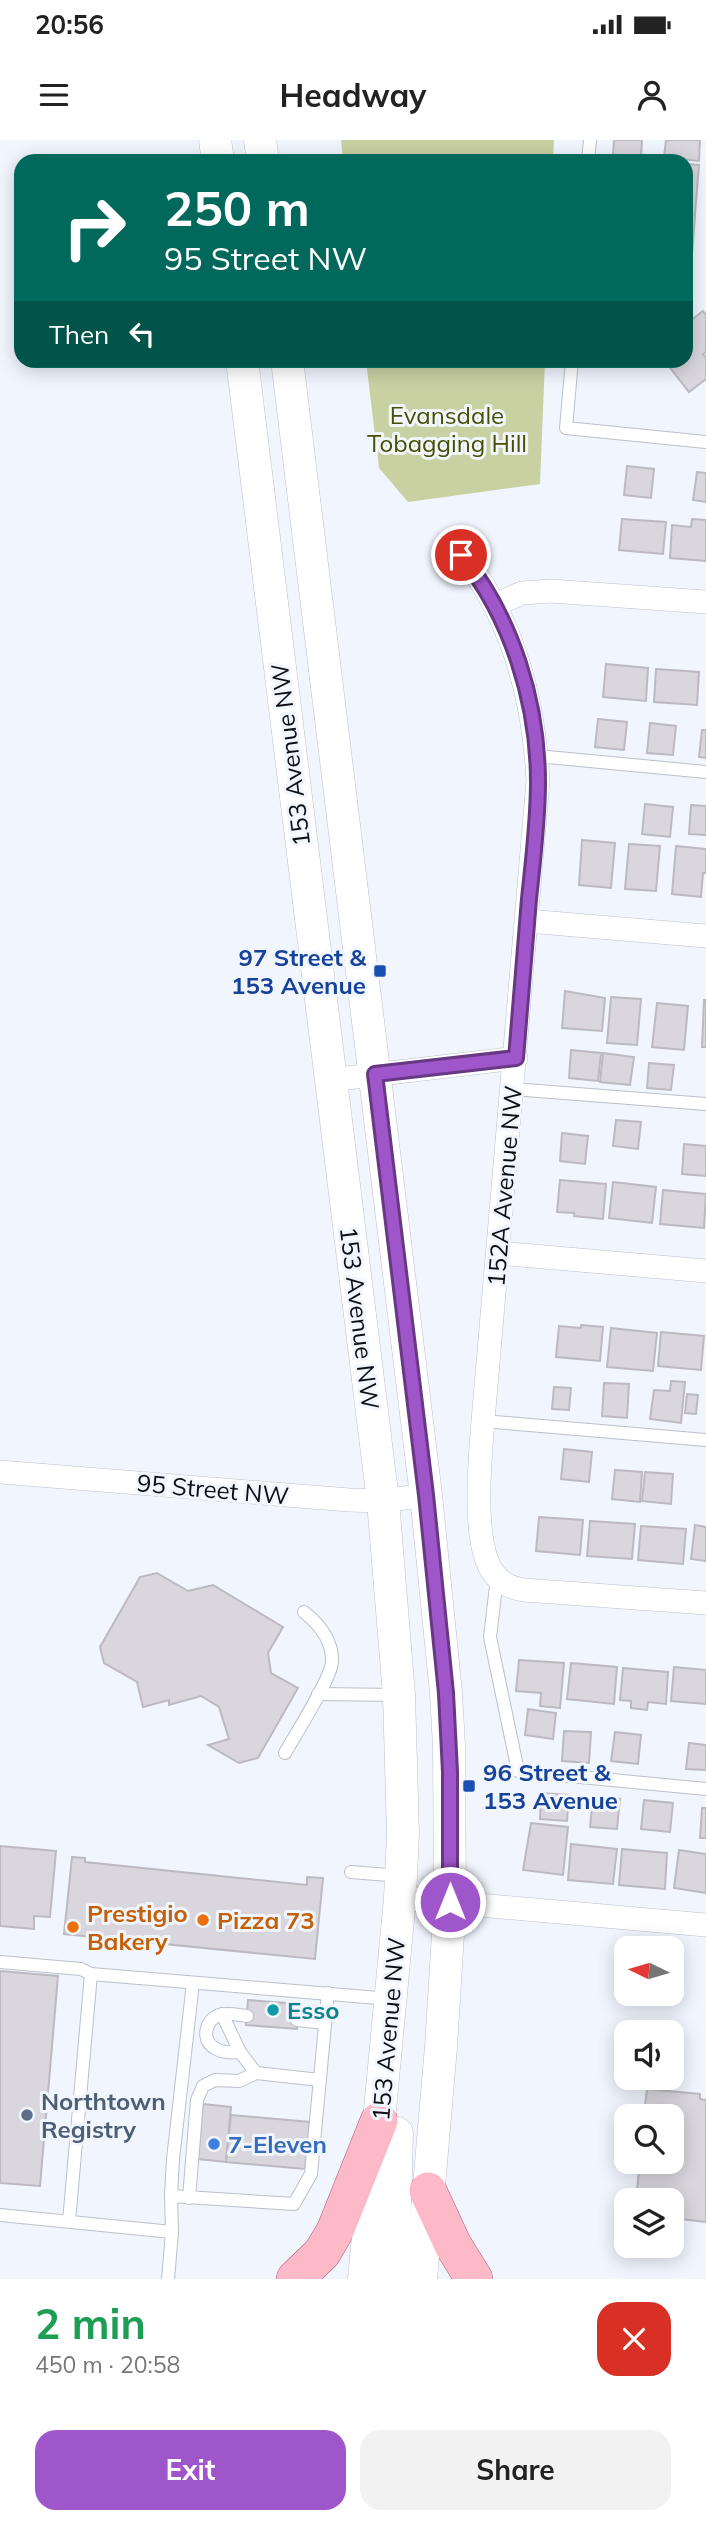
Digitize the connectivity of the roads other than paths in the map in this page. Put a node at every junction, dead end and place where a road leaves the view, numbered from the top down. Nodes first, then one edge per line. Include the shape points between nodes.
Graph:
1 (243, 368) edge
2 (288, 368) edge
3 (571, 368) edge
4 (706, 442) edge
5 (461, 555) dead end
6 (706, 602) edge
7 (495, 605) junction
8 (537, 756) junction
9 (706, 772) edge
10 (527, 921) junction
11 (706, 936) edge
12 (516, 1058) junction
13 (375, 1074) junction
14 (330, 1080) junction
15 (513, 1089) junction
16 (706, 1104) edge
17 (498, 1253) junction
18 (706, 1271) edge
19 (482, 1420) junction
20 (706, 1440) edge
21 (0, 1472) edge
22 (426, 1495) junction
23 (383, 1501) junction
24 (497, 1578) junction
25 (706, 1603) edge
26 (304, 1612) dead end
27 (318, 1694) junction
28 (399, 1695) junction
29 (285, 1753) dead end
30 (706, 1789) edge
31 (351, 1872) dead end
32 (401, 1888) junction
33 (450, 1902) junction
34 (706, 1925) edge
35 (0, 1962) edge
36 (91, 1975) junction
37 (193, 1983) junction
38 (328, 1993) junction
39 (390, 1999) junction
40 (222, 2014) junction
41 (247, 2015) dead end
42 (297, 2020) dead end
43 (325, 2024) junction
44 (240, 2052) junction
45 (384, 2063) junction
46 (256, 2073) junction
47 (320, 2080) junction
48 (379, 2121) junction
49 (428, 2191) junction
50 (171, 2196) junction
51 (189, 2198) junction
52 (0, 2215) edge
53 (69, 2221) junction
54 (172, 2232) junction
55 (168, 2279) edge
56 (295, 2279) edge
57 (364, 2279) edge
58 (393, 2279) edge
59 (421, 2279) edge
60 (474, 2279) edge

1 - 14 main road, 153 Avenue NW
2 - 13 main road, 153 Avenue NW
3 - 4 lane via 566,428
5 - 7 street, 152A Avenue NW
6 - 7 street via 551,591 522,593
7 - 8 street, 152A Avenue NW via 520,669
8 - 9 lane
8 - 10 street, 152A Avenue NW via 538,803
10 - 11 street
10 - 12 street, 152A Avenue NW
12 - 13 street
12 - 15 street, 152A Avenue NW
13 - 14 street
13 - 22 main road, 153 Avenue NW
14 - 23 main road, 153 Avenue NW
15 - 16 lane
15 - 17 street, 152A Avenue NW
17 - 18 street
17 - 19 street, 152A Avenue NW
19 - 20 lane
19 - 24 street, 152A Avenue NW via 482,1542
21 - 23 street, 95 Street NW
22 - 23 street, 95 Street NW
22 - 33 main road, 153 Avenue NW via 448,1720
23 - 28 main road, 153 Avenue NW
24 - 25 street via 524,1590
24 - 30 lane via 490,1637 518,1772
26 - 27 lane via 322,1628 332,1662
27 - 28 lane
27 - 29 lane
28 - 32 main road, 153 Avenue NW
31 - 32 lane
32 - 33 street
32 - 39 main road, 153 Avenue NW
33 - 34 street
33 - 49 main road, 153 Avenue NW
35 - 36 lane via 81,1969
36 - 37 lane
36 - 53 lane
37 - 38 lane
37 - 50 lane
38 - 39 lane
38 - 43 lane
39 - 45 main road, 153 Avenue NW
40 - 41 lane
40 - 44 lane
40 - 44 lane via 207,2027 208,2042 222,2052
42 - 43 lane
43 - 47 lane
44 - 46 lane
45 - 48 main road, 153 Avenue NW
45 - 58 main road via 397,2124
46 - 47 lane
46 - 51 lane via 239,2081 215,2080 203,2086 197,2100
47 - 51 lane via 311,2174 294,2204
48 - 56 main road via 335,2231 322,2253
48 - 57 main road, 153 Avenue NW
49 - 59 main road, 153 Avenue NW
49 - 60 main road
50 - 51 lane
50 - 54 lane
52 - 53 lane
53 - 54 lane
54 - 55 lane

